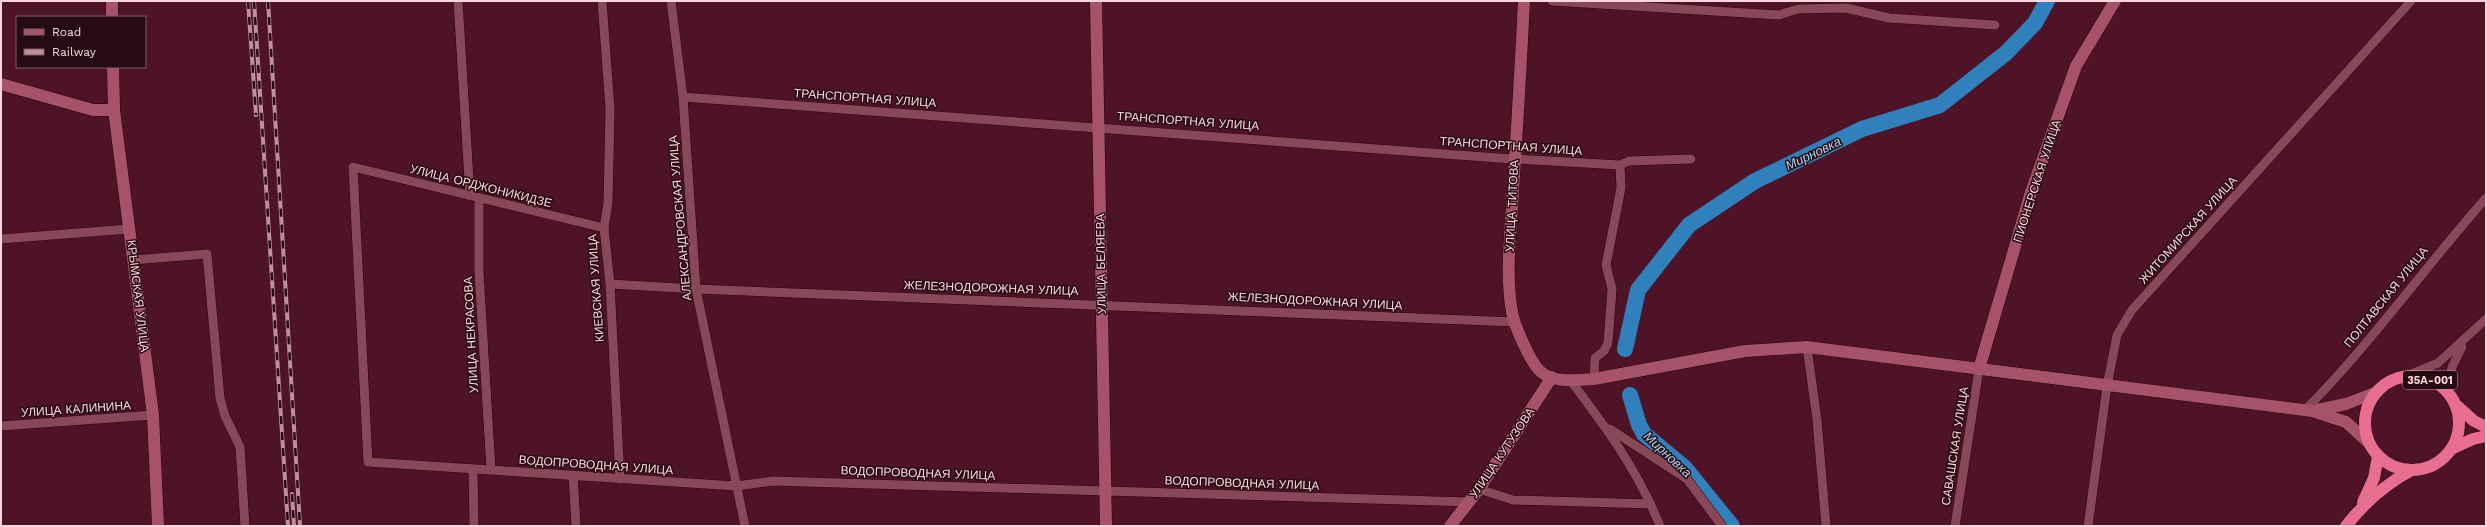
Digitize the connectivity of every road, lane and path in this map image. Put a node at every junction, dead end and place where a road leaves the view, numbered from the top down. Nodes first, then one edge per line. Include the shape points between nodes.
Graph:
1 (112, 1) edge
2 (458, 1) edge
3 (602, 1) edge
4 (672, 1) edge
5 (1096, 1) edge
6 (1524, 1) edge
7 (1552, 1) edge
8 (2115, 1) edge
9 (2411, 1) edge
10 (112, 16) edge
11 (1995, 25) dead end
12 (113, 68) edge
13 (1, 84) edge
14 (682, 97) junction
15 (114, 110) junction
16 (1098, 126) junction
17 (1515, 157) junction
18 (1691, 159) dead end
19 (1620, 165) junction
20 (475, 197) junction
21 (2486, 198) edge
22 (604, 228) junction
23 (129, 229) junction
24 (1, 239) edge
25 (133, 260) junction
26 (610, 284) junction
27 (696, 289) junction
28 (1102, 304) junction
29 (2486, 319) edge
30 (1515, 322) junction
31 (2467, 337) junction
32 (1807, 347) junction
33 (1979, 369) junction
34 (2404, 377) junction
35 (1552, 378) junction
36 (1594, 379) junction
37 (1571, 381) junction
38 (2107, 386) junction
39 (2377, 392) junction
40 (2448, 392) junction
41 (2455, 404) junction
42 (2308, 411) junction
43 (153, 415) junction
44 (1604, 425) junction
45 (1, 426) edge
46 (2486, 427) edge
47 (2486, 436) edge
48 (2368, 442) junction
49 (2450, 449) junction
50 (2378, 456) junction
51 (368, 462) joint
52 (473, 469) junction
53 (491, 470) junction
54 (2412, 470) junction
55 (573, 475) junction
56 (620, 478) junction
57 (736, 486) junction
58 (1479, 489) junction
59 (1105, 490) junction
60 (1469, 502) junction
61 (1651, 504) junction
62 (2360, 509) junction
63 (158, 526) edge
64 (245, 526) edge
65 (474, 526) edge
66 (576, 526) edge
67 (745, 526) edge
68 (1106, 526) edge
69 (1450, 526) edge
70 (1660, 526) edge
71 (1722, 526) edge
72 (1826, 526) edge
73 (1954, 526) edge
74 (2088, 526) edge
75 (2346, 526) edge

1 - 10 main road
2 - 20 street, УЛИЦА НЕКРАСОВА
3 - 22 street, КИЕВСКАЯ УЛИЦА via 610,108 608,204
4 - 14 street, АЛЕКСАНДРОВСКАЯ УЛИЦА
5 - 16 main road, УЛИЦА БЕЛЯЕВА
6 - 17 main road, УЛИЦА ТИТОВА
7 - 11 street via 1779,15 1798,9 1846,8 1889,18
8 - 33 main road, ПИОНЕРСКАЯ УЛИЦА via 2076,66 2031,192
9 - 38 street, ЖИТОМИРСКАЯ УЛИЦА via 2132,310 2117,335
12 - 15 main road, КРЫМСКАЯ УЛИЦА
13 - 15 main road via 93,110
14 - 16 street, ТРАНСПОРТНАЯ УЛИЦА
14 - 27 street, АЛЕКСАНДРОВСКАЯ УЛИЦА
15 - 23 main road, КРЫМСКАЯ УЛИЦА
16 - 17 street, ТРАНСПОРТНАЯ УЛИЦА via 1498,158
16 - 28 main road, УЛИЦА БЕЛЯЕВА
17 - 19 street, ТРАНСПОРТНАЯ УЛИЦА
17 - 30 main road, УЛИЦА ТИТОВА via 1509,261 1512,312
18 - 19 street, ТРАНСПОРТНАЯ УЛИЦА via 1629,162
19 - 36 street via 1620,188 1606,265 1612,289 1608,343 1604,351 1595,358
20 - 22 street, УЛИЦА ОРДЖОНИКИДЗЕ
20 - 51 street, УЛИЦА ОРДЖОНИКИДЗЕ via 353,167
20 - 53 street, УЛИЦА НЕКРАСОВА
21 - 42 street, ПОЛТАВСКАЯ УЛИЦА
22 - 26 street, КИЕВСКАЯ УЛИЦА
23 - 24 street
23 - 25 main road, КРЫМСКАЯ УЛИЦА
25 - 43 main road, КРЫМСКАЯ УЛИЦА
25 - 64 street via 207,254 220,398 225,416 240,447
26 - 27 street, ЖЕЛЕЗНОДОРОЖНАЯ УЛИЦА
26 - 56 street, КИЕВСКАЯ УЛИЦА
27 - 28 street, ЖЕЛЕЗНОДОРОЖНАЯ УЛИЦА
27 - 57 street, АЛЕКСАНДРОВСКАЯ УЛИЦА
28 - 30 street, ЖЕЛЕЗНОДОРОЖНАЯ УЛИЦА
28 - 59 main road, УЛИЦА БЕЛЯЕВА
29 - 31 street
30 - 35 main road, УЛИЦА ТИТОВА via 1538,370
31 - 34 street via 2438,364
31 - 40 street via 2455,359
32 - 33 main road, УЛИЦА ТИТОВА
32 - 36 main road, УЛИЦА ТИТОВА via 1745,351
32 - 72 street via 1817,420
33 - 38 main road, УЛИЦА ТИТОВА
33 - 73 street, САВАШСКАЯ УЛИЦА
34 - 39 highway, 35А-001 via 2389,382
34 - 40 highway, 35А-001 via 2420,377 2435,382
35 - 37 main road, УЛИЦА ТИТОВА
35 - 58 main road, УЛИЦА КУТУЗОВА
36 - 37 main road, УЛИЦА ТИТОВА
37 - 44 street
38 - 42 main road, УЛИЦА ТИТОВА
38 - 74 street, ЖИТОМИРСКАЯ УЛИЦА
39 - 42 main road via 2346,404
39 - 48 highway, 35А-001 via 2369,403 2365,416
40 - 41 highway, 35А-001
41 - 46 highway, 35А-001 via 2474,421
41 - 49 highway, 35А-001 via 2458,428
42 - 48 main road via 2346,422
43 - 45 street, УЛИЦА КАЛИНИНА
43 - 63 main road, КРЫМСКАЯ УЛИЦА
44 - 61 street via 1620,445
44 - 71 street via 1687,479
47 - 49 highway, 35А-001
48 - 50 highway, 35А-001
49 - 54 highway, 35А-001 via 2440,460 2427,468
50 - 54 highway, 35А-001 via 2393,467
50 - 62 highway, 35А-001 via 2374,478
51 - 52 street, ВОДОПРОВОДНАЯ УЛИЦА
52 - 53 street, ВОДОПРОВОДНАЯ УЛИЦА
52 - 65 street
53 - 55 street, ВОДОПРОВОДНАЯ УЛИЦА
54 - 62 highway, 35А-001 via 2386,485
55 - 56 street, ВОДОПРОВОДНАЯ УЛИЦА
55 - 66 street
56 - 57 street, ВОДОПРОВОДНАЯ УЛИЦА
57 - 59 street, ВОДОПРОВОДНАЯ УЛИЦА via 773,481
57 - 67 street, АЛЕКСАНДРОВСКАЯ УЛИЦА
58 - 60 main road, УЛИЦА КУТУЗОВА
58 - 61 street via 1513,500
59 - 60 street, ВОДОПРОВОДНАЯ УЛИЦА
59 - 68 main road, УЛИЦА БЕЛЯЕВА
60 - 69 main road, УЛИЦА КУТУЗОВА
61 - 70 street
62 - 75 highway, 35А-001

